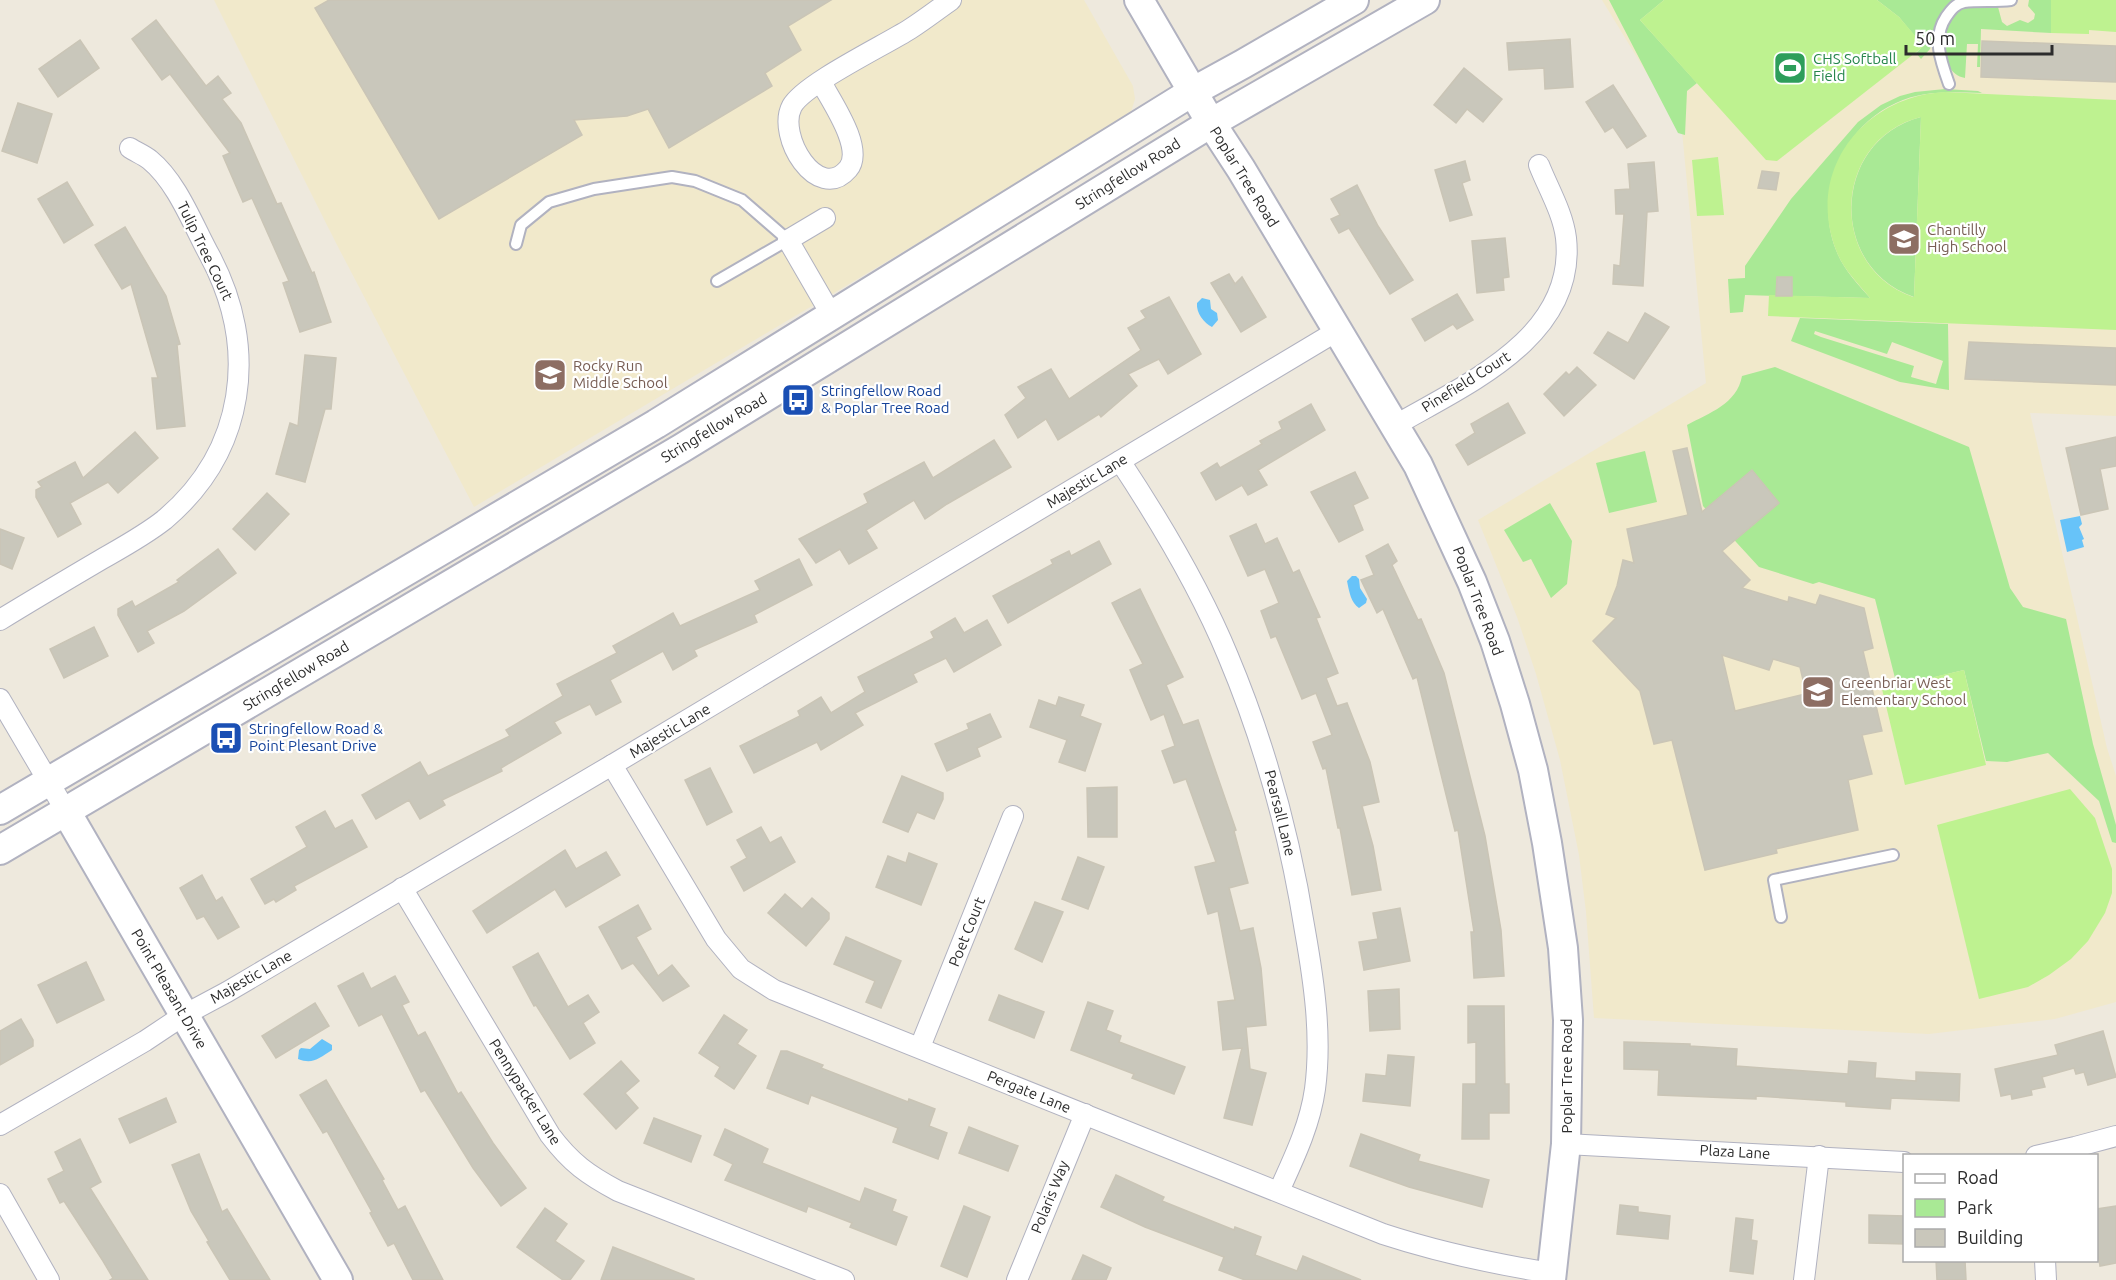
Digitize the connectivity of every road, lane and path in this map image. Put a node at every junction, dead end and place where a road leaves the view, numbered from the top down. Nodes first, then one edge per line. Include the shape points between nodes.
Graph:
1 (951, 0) edge
2 (1139, 0) edge
3 (1354, 0) edge
4 (1425, 0) edge
5 (2011, 0) edge
6 (930, 6) edge
7 (821, 82) junction
8 (1949, 84) dead end
9 (1192, 92) junction
10 (1210, 123) junction
11 (130, 148) dead end
12 (1539, 165) dead end
13 (825, 218) dead end
14 (788, 240) junction
15 (516, 244) dead end
16 (717, 281) dead end
17 (841, 330) junction
18 (1337, 331) junction
19 (1394, 426) junction
20 (1120, 461) junction
21 (0, 620) edge
22 (0, 699) edge
23 (612, 765) junction
24 (49, 781) junction
25 (0, 810) edge
26 (67, 813) junction
27 (1013, 816) dead end
28 (0, 850) edge
29 (1893, 855) dead end
30 (402, 888) junction
31 (1781, 917) dead end
32 (184, 1015) junction
33 (920, 1047) junction
34 (1085, 1114) junction
35 (0, 1125) edge
36 (2116, 1136) edge
37 (1566, 1144) junction
38 (2042, 1154) edge
39 (1819, 1156) junction
40 (1903, 1162) edge
41 (1280, 1191) junction
42 (0, 1194) edge
43 (2045, 1262) edge
44 (1551, 1277) edge
45 (49, 1280) edge
46 (338, 1280) edge
47 (844, 1280) edge
48 (1017, 1280) edge
49 (1804, 1280) edge
50 (2046, 1280) edge

1 - 6 street
2 - 9 main road, Poplar Tree Road
3 - 9 main road, Stringfellow Road
4 - 10 main road, Stringfellow Road
5 - 8 lane via 1953,7 1938,36 1940,59
6 - 7 street
7 - 7 street via 791,107 788,130 793,146 810,171 830,178 842,174 854,158 848,133
9 - 10 main road, Poplar Tree Road
9 - 17 main road, Stringfellow Road
10 - 17 main road, Stringfellow Road
10 - 18 main road, Poplar Tree Road
11 - 21 street, Tulip Tree Court via 149,159 169,180 226,291 236,324 239,358 232,416 203,478 163,521
12 - 19 street, Pinefield Court via 1566,238 1563,278 1546,316 1510,356
13 - 14 street
14 - 15 lane via 742,200 695,181 672,177 594,189 549,202 521,225
14 - 16 lane
14 - 17 street
17 - 24 main road, Stringfellow Road via 646,430
17 - 26 main road, Stringfellow Road via 682,448
18 - 19 main road, Poplar Tree Road
18 - 20 street, Majestic Lane
19 - 37 main road, Poplar Tree Road via 1418,465 1472,582 1503,666 1533,770 1563,948 1568,1020
20 - 23 street, Majestic Lane
20 - 41 street, Pearsall Lane via 1186,569 1228,654 1262,746 1291,854 1312,970 1318,1060 1308,1120
22 - 24 street, Point Pleasant Drive
23 - 30 street, Majestic Lane
23 - 33 street, Pergate Lane via 716,939 741,969 774,990
24 - 25 main road, Stringfellow Road
24 - 26 street, Point Pleasant Drive
26 - 28 main road, Stringfellow Road
26 - 32 main road, Point Pleasant Drive
27 - 33 street, Poet Court
29 - 31 lane via 1774,880
30 - 32 street, Majestic Lane
30 - 47 street, Pennypacker Lane via 550,1135 574,1163 618,1191
32 - 35 street, Majestic Lane
32 - 46 main road, Point Pleasant Drive
33 - 34 street, Pergate Lane
34 - 41 street, Pergate Lane
34 - 48 street, Polaris Way
36 - 38 street
37 - 39 street, Plaza Lane
37 - 44 main road, Poplar Tree Road
39 - 40 street, Plaza Lane
39 - 49 street
41 - 44 street, Pergate Lane via 1422,1247
42 - 45 street
43 - 50 street

